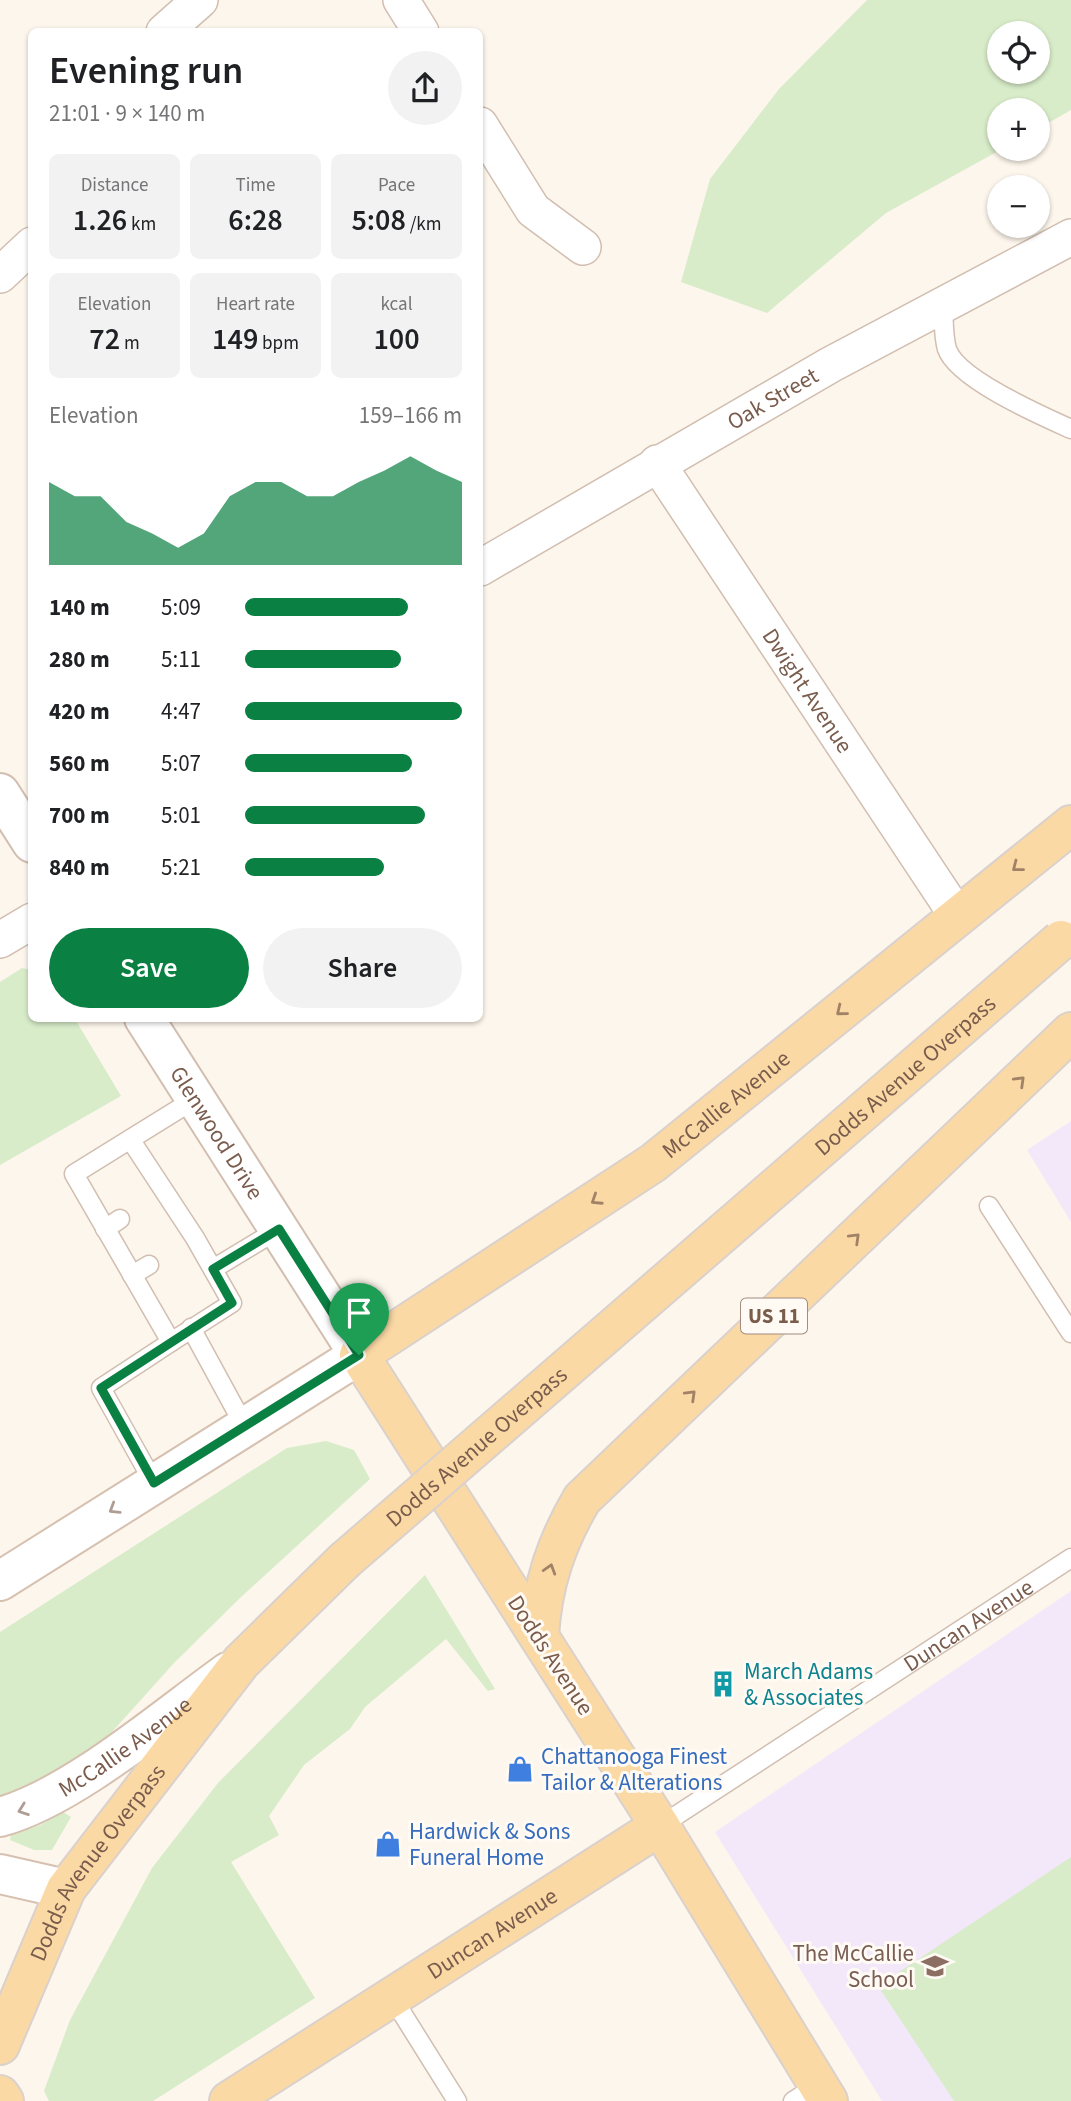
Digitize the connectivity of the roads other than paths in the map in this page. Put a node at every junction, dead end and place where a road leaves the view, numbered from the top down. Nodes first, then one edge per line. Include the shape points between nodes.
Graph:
1 (200, 0) edge
2 (401, 0) edge
3 (168, 28) edge
4 (418, 28) edge
5 (483, 130) edge
6 (1071, 237) edge
7 (583, 247) dead end
8 (28, 249) edge
9 (0, 275) edge
10 (943, 305) junction
11 (1071, 429) edge
12 (657, 463) junction
13 (483, 566) edge
14 (0, 793) edge
15 (1071, 825) edge
16 (28, 835) edge
17 (958, 917) junction
18 (28, 922) edge
19 (1068, 935) edge
20 (0, 940) edge
21 (147, 1022) edge
22 (1071, 1031) edge
23 (195, 1099) junction
24 (130, 1139) junction
25 (989, 1206) dead end
26 (279, 1229) junction
27 (149, 1265) dead end
28 (213, 1269) junction
29 (132, 1275) junction
30 (191, 1328) junction
31 (1071, 1333) edge
32 (171, 1342) junction
33 (359, 1355) junction
34 (245, 1427) junction
35 (154, 1483) junction
36 (1071, 1558) edge
37 (0, 1581) edge
38 (539, 1636) junction
39 (241, 1662) junction
40 (0, 1817) edge
41 (660, 1826) junction
42 (0, 1874) edge
43 (65, 1889) junction
44 (392, 1997) junction
45 (0, 2045) edge
46 (0, 2095) edge
47 (813, 2096) edge
48 (4, 2101) edge
49 (229, 2101) edge
50 (457, 2101) edge

1 - 3 street
2 - 4 street
5 - 7 street via 533,210
6 - 10 street, Oak Street
8 - 9 street
10 - 11 lane via 950,356 976,380
10 - 12 street, Oak Street
12 - 13 street, Oak Street
12 - 17 street, Dwight Avenue
14 - 16 main road
15 -> 17 main road, McCallie Avenue
17 -> 33 main road, McCallie Avenue via 653,1163
18 - 20 street
19 - 39 main road, Dodds Avenue Overpass, bridge via 344,1561
21 - 23 main road, Glenwood Drive
38 -> 22 main road, US 11 via 553,1558 582,1499
23 - 24 lane
23 - 26 main road, Glenwood Drive
24 - 28 lane via 188,1242
24 - 29 lane via 74,1174 113,1224
25 - 31 lane
26 - 28 lane
26 - 33 main road, Glenwood Drive
27 - 29 lane
28 - 30 lane via 232,1303
29 - 32 lane
30 - 32 lane
30 - 34 lane
32 - 35 lane via 101,1388
33 - 34 main road
33 - 38 main road, Dodds Avenue
34 - 35 main road
35 -> 37 main road
36 - 41 lane, Duncan Avenue
38 - 41 main road, Dodds Avenue
39 -> 40 main road, McCallie Avenue via 93,1770 28,1809
39 - 43 main road, Dodds Avenue Overpass
41 - 44 main road, Duncan Avenue
41 - 47 main road, Dodds Avenue
42 - 43 main road
43 - 45 main road, Dodds Avenue Overpass
44 - 49 main road, Duncan Avenue
44 - 50 lane
46 - 48 main road

